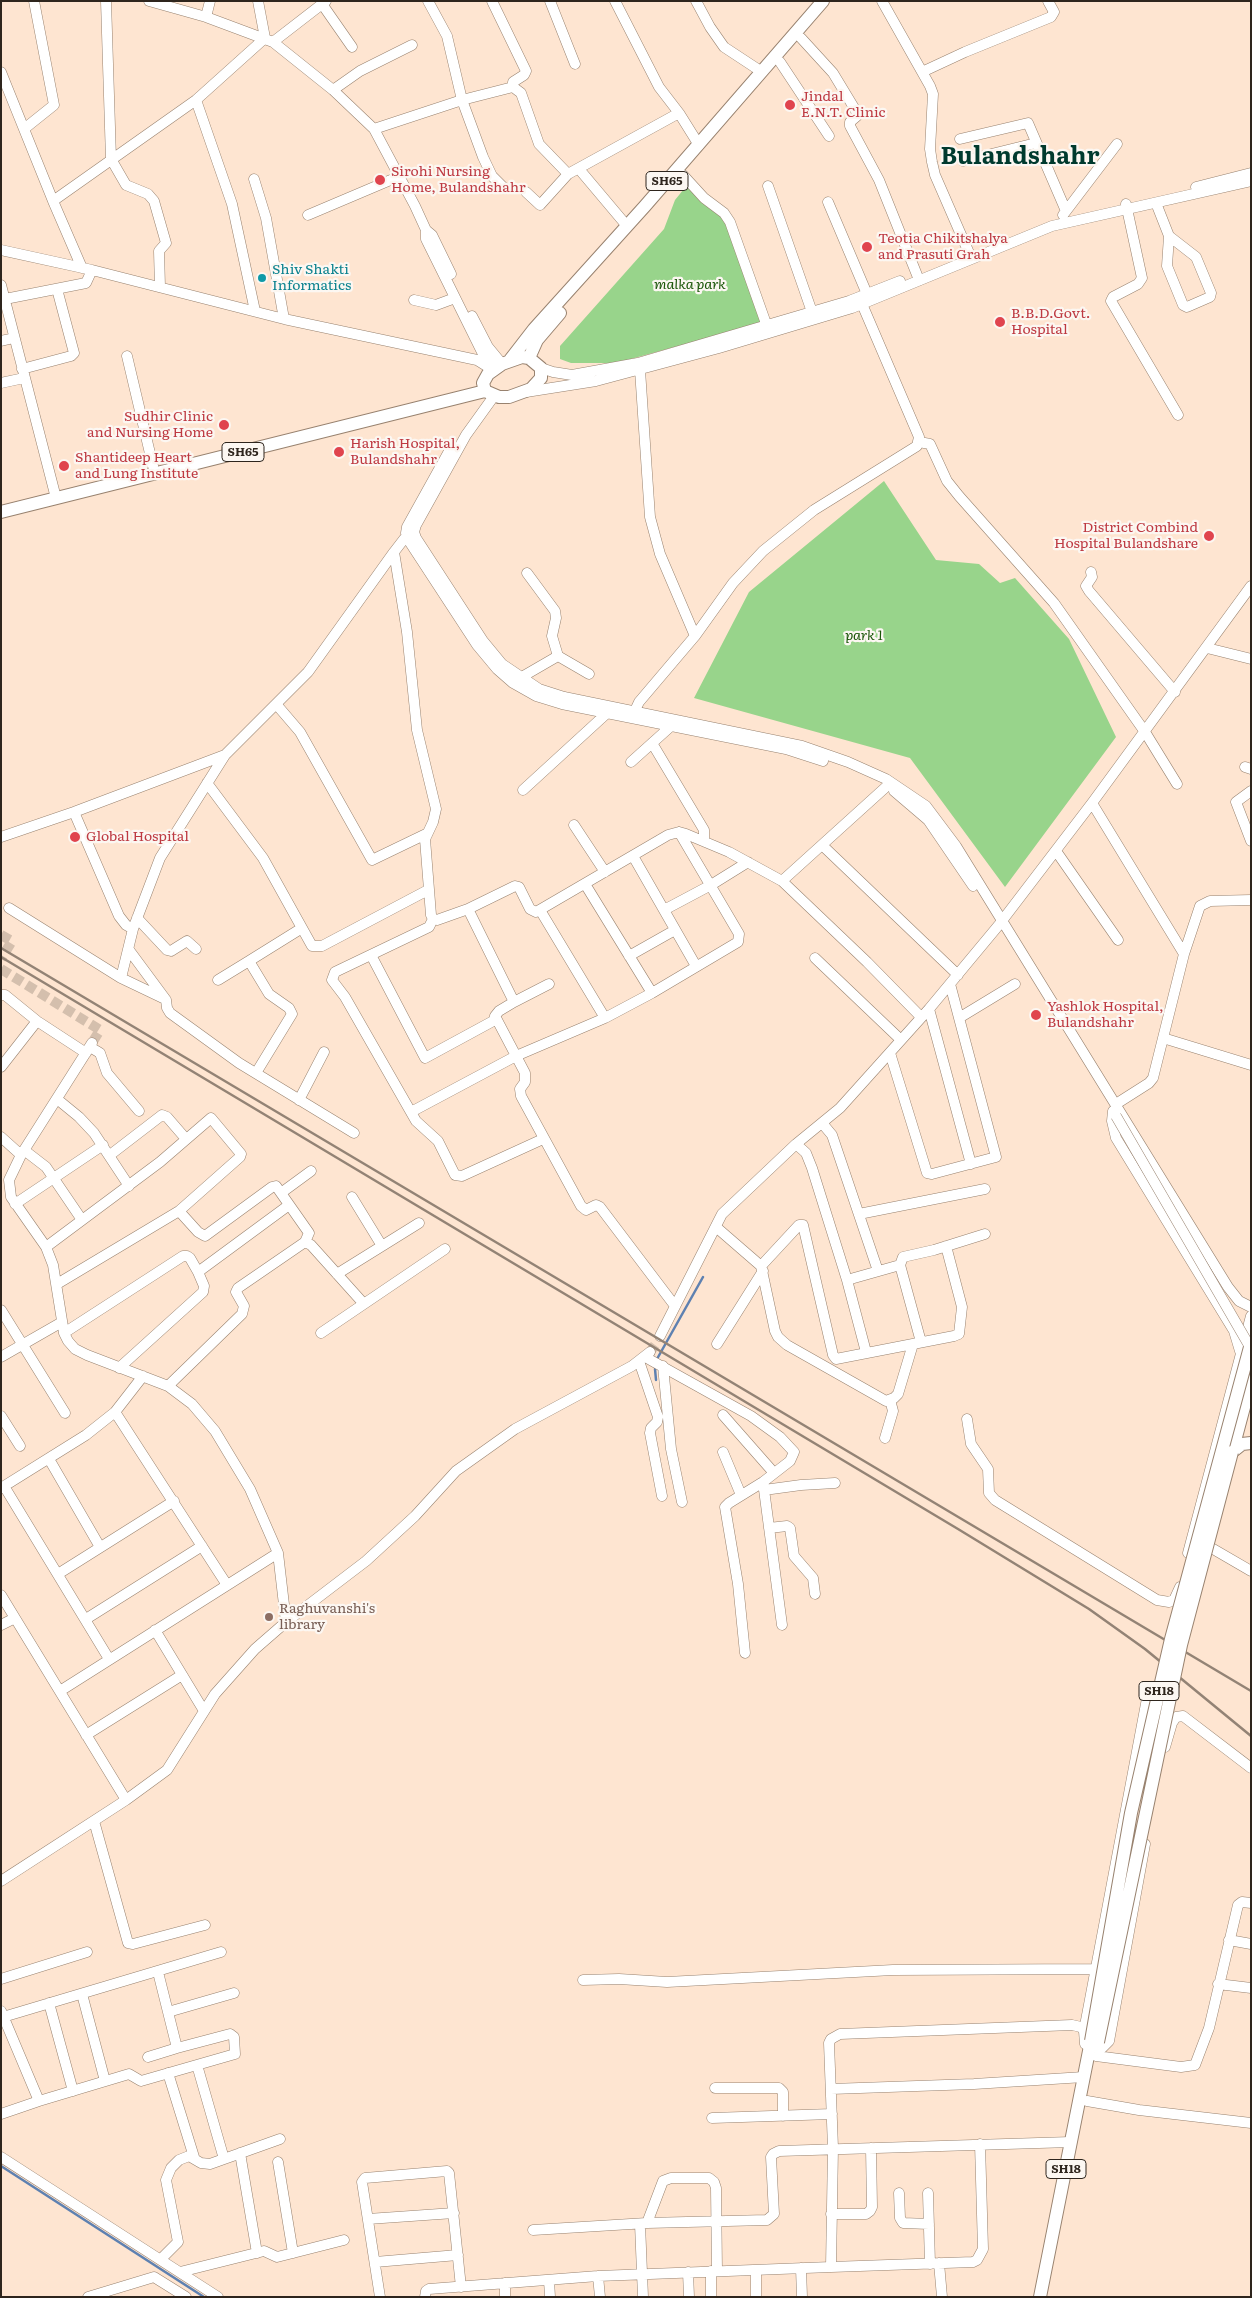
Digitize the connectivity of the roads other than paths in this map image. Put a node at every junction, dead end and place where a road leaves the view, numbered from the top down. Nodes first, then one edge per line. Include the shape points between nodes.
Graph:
1 (34, 1) edge
2 (106, 1) edge
3 (149, 1) edge
4 (210, 1) edge
5 (258, 1) edge
6 (428, 1) edge
7 (492, 1) edge
8 (550, 1) edge
9 (615, 1) edge
10 (696, 1) edge
11 (834, 1) edge
12 (882, 1) edge
13 (1048, 1) edge
14 (324, 3) edge
15 (818, 4) edge
16 (206, 17) junction
17 (801, 38) junction
18 (269, 40) junction
19 (412, 45) dead end
20 (352, 47) dead end
21 (780, 62) junction
22 (575, 64) dead end
23 (1, 72) edge
24 (762, 72) junction
25 (922, 72) junction
26 (513, 87) junction
27 (333, 90) junction
28 (196, 100) junction
29 (462, 100) junction
30 (679, 113) junction
31 (24, 128) junction
32 (374, 129) junction
33 (829, 136) dead end
34 (960, 139) dead end
35 (1036, 144) junction
36 (1117, 144) dead end
37 (699, 145) junction
38 (111, 159) junction
39 (963, 161) dead end
40 (578, 169) junction
41 (1251, 173) edge
42 (568, 174) junction
43 (683, 175) junction
44 (400, 176) junction
45 (254, 179) dead end
46 (1251, 181) edge
47 (768, 186) dead end
48 (503, 187) dead end
49 (526, 192) dead end
50 (53, 201) junction
51 (828, 202) dead end
52 (1156, 203) junction
53 (1127, 207) junction
54 (308, 215) dead end
55 (1064, 215) junction
56 (627, 226) junction
57 (426, 230) junction
58 (1169, 236) junction
59 (2, 252) edge
60 (969, 253) junction
61 (87, 269) junction
62 (918, 275) junction
63 (1, 285) edge
64 (160, 287) junction
65 (57, 289) junction
66 (867, 294) junction
67 (455, 298) junction
68 (5, 299) junction
69 (414, 300) dead end
70 (862, 304) junction
71 (255, 311) junction
72 (812, 312) junction
73 (5, 315) edge
74 (284, 319) junction
75 (768, 329) junction
76 (14, 338) junction
77 (1, 341) edge
78 (127, 356) dead end
79 (529, 358) junction
80 (500, 365) junction
81 (541, 368) junction
82 (640, 370) junction
83 (23, 373) junction
84 (1, 383) edge
85 (487, 391) junction
86 (526, 392) junction
87 (1178, 416) dead end
88 (919, 442) junction
89 (153, 466) junction
90 (55, 494) junction
91 (1, 504) edge
92 (1, 512) edge
93 (411, 534) junction
94 (394, 552) junction
95 (1091, 572) dead end
96 (527, 574) dead end
97 (1251, 586) edge
98 (695, 636) junction
99 (1207, 648) junction
100 (558, 656) junction
101 (1251, 659) edge
102 (589, 674) dead end
103 (520, 678) junction
104 (1175, 692) junction
105 (276, 704) junction
106 (606, 714) junction
107 (632, 715) junction
108 (670, 726) junction
109 (1145, 732) junction
110 (652, 743) junction
111 (225, 755) junction
112 (631, 762) dead end
113 (207, 783) junction
114 (1178, 784) dead end
115 (888, 786) junction
116 (523, 790) dead end
117 (1251, 791) edge
118 (1092, 803) junction
119 (74, 812) junction
120 (574, 825) dead end
121 (679, 832) junction
122 (426, 834) junction
123 (1, 837) edge
124 (704, 841) junction
125 (1251, 841) edge
126 (822, 845) junction
127 (1056, 850) junction
128 (633, 856) junction
129 (748, 862) junction
130 (605, 872) junction
131 (782, 881) junction
132 (585, 884) junction
133 (711, 885) junction
134 (428, 890) junction
135 (1251, 900) edge
136 (9, 908) dead end
137 (468, 909) junction
138 (540, 910) junction
139 (664, 910) junction
140 (138, 918) junction
141 (433, 919) junction
142 (1000, 924) junction
143 (302, 928) junction
144 (133, 929) junction
145 (675, 930) junction
146 (1118, 940) dead end
147 (196, 949) dead end
148 (129, 950) junction
149 (1184, 954) junction
150 (371, 955) junction
151 (629, 956) junction
152 (815, 958) dead end
153 (249, 961) junction
154 (696, 966) junction
155 (958, 975) junction
156 (121, 978) junction
157 (218, 980) dead end
158 (549, 984) dead end
159 (950, 984) junction
160 (1015, 984) dead end
161 (652, 993) junction
162 (1, 995) edge
163 (166, 1000) junction
164 (514, 1002) junction
165 (929, 1009) junction
166 (921, 1017) junction
167 (605, 1018) junction
168 (959, 1018) junction
169 (495, 1020) junction
170 (37, 1022) junction
171 (1163, 1038) junction
172 (901, 1040) junction
173 (90, 1047) junction
174 (324, 1052) dead end
175 (890, 1053) junction
176 (516, 1056) junction
177 (1251, 1065) edge
178 (1, 1067) edge
179 (256, 1074) junction
180 (57, 1099) junction
181 (299, 1100) junction
182 (1115, 1110) junction
183 (139, 1112) dead end
184 (411, 1112) junction
185 (828, 1130) junction
186 (354, 1133) dead end
187 (1, 1137) edge
188 (543, 1138) junction
189 (186, 1139) junction
190 (796, 1144) junction
191 (103, 1145) junction
192 (23, 1152) junction
193 (110, 1155) junction
194 (971, 1164) junction
195 (310, 1171) dead end
196 (54, 1178) junction
197 (129, 1186) junction
198 (985, 1189) dead end
199 (281, 1193) junction
200 (352, 1197) dead end
201 (9, 1200) edge
202 (289, 1205) junction
203 (179, 1212) junction
204 (859, 1214) junction
205 (82, 1220) junction
206 (419, 1223) dead end
207 (716, 1227) junction
208 (985, 1234) dead end
209 (305, 1242) junction
210 (382, 1246) junction
211 (946, 1246) junction
212 (46, 1248) junction
213 (445, 1249) dead end
214 (900, 1265) junction
215 (762, 1269) junction
216 (878, 1271) junction
217 (198, 1272) junction
218 (338, 1274) junction
219 (847, 1280) junction
220 (57, 1284) junction
221 (364, 1304) junction
222 (675, 1306) junction
223 (1251, 1307) edge
224 (1, 1310) edge
225 (1251, 1316) edge
226 (62, 1322) junction
227 (64, 1333) junction
228 (321, 1333) dead end
229 (917, 1343) junction
230 (717, 1344) dead end
231 (22, 1345) junction
232 (651, 1349) junction
233 (1247, 1349) edge
234 (866, 1352) junction
235 (1, 1357) edge
236 (663, 1366) junction
237 (119, 1368) junction
238 (143, 1376) junction
239 (1251, 1381) edge
240 (168, 1386) junction
241 (890, 1400) junction
242 (115, 1412) junction
243 (65, 1413) dead end
244 (723, 1415) dead end
245 (1, 1416) edge
246 (968, 1419) dead end
247 (885, 1438) dead end
248 (1251, 1443) edge
249 (20, 1446) dead end
250 (723, 1452) dead end
251 (1232, 1452) junction
252 (49, 1459) junction
253 (774, 1473) junction
254 (835, 1484) dead end
255 (764, 1486) junction
256 (3, 1487) edge
257 (741, 1495) junction
258 (662, 1496) dead end
259 (174, 1501) junction
260 (682, 1502) dead end
261 (769, 1528) junction
262 (202, 1546) junction
263 (1208, 1546) junction
264 (100, 1547) junction
265 (278, 1553) junction
266 (1251, 1571) edge
267 (58, 1574) junction
268 (227, 1585) junction
269 (815, 1594) dead end
270 (1, 1595) edge
271 (15, 1618) junction
272 (86, 1619) junction
273 (286, 1622) junction
274 (1, 1625) edge
275 (782, 1625) dead end
276 (155, 1630) junction
277 (745, 1653) dead end
278 (108, 1658) junction
279 (182, 1675) junction
280 (1149, 1688) dead end
281 (60, 1691) junction
282 (204, 1712) junction
283 (86, 1735) junction
284 (1251, 1768) edge
285 (126, 1800) junction
286 (94, 1821) junction
287 (1, 1881) edge
288 (1251, 1903) edge
289 (205, 1925) dead end
290 (1229, 1940) junction
291 (1251, 1944) edge
292 (87, 1952) dead end
293 (221, 1952) dead end
294 (1095, 1969) junction
295 (158, 1972) junction
296 (1, 1979) edge
297 (583, 1980) dead end
298 (1218, 1984) junction
299 (1251, 1988) edge
300 (234, 1993) dead end
301 (82, 1994) junction
302 (49, 2003) junction
303 (168, 2012) junction
304 (2, 2014) edge
305 (1093, 2044) junction
306 (177, 2048) junction
307 (148, 2057) dead end
308 (197, 2065) junction
309 (168, 2073) junction
310 (1084, 2077) junction
311 (105, 2081) junction
312 (714, 2088) dead end
313 (831, 2089) junction
314 (73, 2091) junction
315 (39, 2101) junction
316 (1087, 2101) junction
317 (1, 2114) edge
318 (832, 2114) junction
319 (783, 2116) junction
320 (712, 2118) dead end
321 (1251, 2123) edge
322 (280, 2140) dead end
323 (1071, 2142) junction
324 (980, 2144) junction
325 (833, 2148) junction
326 (871, 2148) junction
327 (240, 2154) junction
328 (1, 2157) edge
329 (194, 2157) junction
330 (224, 2159) junction
331 (278, 2162) dead end
332 (899, 2193) dead end
333 (928, 2193) dead end
334 (454, 2213) junction
335 (832, 2214) junction
336 (368, 2219) junction
337 (718, 2222) junction
338 (643, 2224) junction
339 (929, 2224) junction
340 (533, 2230) dead end
341 (344, 2240) dead end
342 (257, 2253) junction
343 (293, 2253) junction
344 (458, 2255) junction
345 (161, 2260) junction
346 (375, 2262) junction
347 (935, 2264) junction
348 (831, 2267) junction
349 (801, 2268) junction
350 (756, 2270) junction
351 (714, 2271) junction
352 (180, 2272) junction
353 (688, 2272) junction
354 (642, 2274) junction
355 (598, 2276) junction
356 (549, 2280) junction
357 (505, 2283) junction
358 (462, 2287) junction
359 (187, 2292) edge
360 (88, 2297) edge
361 (218, 2297) edge
362 (380, 2297) edge
363 (425, 2297) edge
364 (505, 2297) edge
365 (550, 2297) edge
366 (600, 2297) edge
367 (643, 2297) edge
368 (689, 2297) edge
369 (711, 2297) edge
370 (756, 2297) edge
371 (802, 2297) edge
372 (942, 2297) edge
373 (1040, 2297) edge
374 (1048, 2297) edge

1 - 31 street via 54,104
2 - 38 street
3 - 16 street
4 - 16 street
5 - 18 street
6 - 29 street via 447,36
7 - 26 street via 526,71 513,82
8 - 22 street
9 - 30 street via 658,87
10 - 24 street via 724,47
11 - 17 main road, SH65
12 - 25 street
13 - 25 street via 1054,12 1051,17
14 - 18 street
14 - 20 street
15 - 24 main road, SH65
16 - 18 street
17 - 21 main road, SH65
17 - 62 street via 833,73 857,114 850,126 876,173
18 - 27 street
18 - 28 street
19 - 27 street
21 - 33 street
21 - 43 main road, SH65
23 - 31 street
24 - 37 main road, SH65
25 - 60 street via 933,94 930,149 933,168
26 - 29 street
26 - 42 street via 521,93 543,150
27 - 32 street
28 - 38 street
28 - 71 street via 232,204
29 - 32 street
29 - 48 street via 492,176
30 - 37 street
30 - 40 street
31 - 50 street
32 - 44 street
34 - 35 street via 1026,123 1030,125
35 - 39 street
35 - 55 street
36 - 55 street
37 - 56 main road, SH65
38 - 50 street
38 - 64 street via 126,185 148,194 154,201 166,243 159,251
40 - 42 street
40 - 56 street
41 - 53 street
42 - 49 street via 540,205
43 - 75 street via 730,222
43 - 79 main road, SH65 via 552,322 537,340
44 - 54 street
44 - 57 street
45 - 74 street via 266,218
46 - 52 street
47 - 72 street
50 - 61 street
51 - 66 street
52 - 53 street
52 - 58 street
53 - 55 street
53 - 70 street via 1052,226
53 - 87 street via 1142,278 1111,301
55 - 60 street
56 - 80 main road, SH65
57 - 67 street via 426,239
57 - 80 street via 432,235 488,348
58 - 58 street via 1167,266 1183,305 1187,307 1212,294 1196,257
59 - 61 street
60 - 62 street
61 - 64 street
61 - 65 street via 86,283
62 - 66 street
63 - 68 street
64 - 71 street
65 - 68 street
65 - 83 street via 74,353
66 - 72 street
67 - 69 street via 436,305
67 - 80 street via 482,352
68 - 73 street
70 - 75 street
70 - 88 street
71 - 74 street
72 - 75 street
73 - 76 street
74 - 80 street
75 - 81 street via 596,372 572,375
75 - 82 street
76 - 77 street
76 - 83 street
78 - 89 street
79 - 80 main road via 522,357
79 - 81 main road
80 - 85 main road, SH65
81 - 86 main road via 541,378
82 - 86 street via 573,386
82 - 98 street via 650,517 660,554
83 - 84 street
83 - 90 street
85 - 86 main road, SH65 via 509,398
85 - 89 main road, SH65
85 - 90 main road, SH65
85 - 93 street
88 - 98 street via 914,449 814,510 762,551 733,583
88 - 109 street via 930,444 948,481 1054,602
89 - 90 main road, SH65
90 - 91 main road, SH65
90 - 92 main road, SH65
93 - 94 street
93 - 103 street via 483,640 502,664
93 - 106 street via 477,645 497,669 536,696
94 - 105 street via 308,672
94 - 122 street via 407,632 417,730 436,809 434,822
95 - 104 street via 1092,577 1086,586 1089,591
96 - 100 street via 555,611 552,636
97 - 99 street
98 - 107 street via 639,702
99 - 101 street
99 - 104 street
100 - 102 street
100 - 103 street
103 - 107 street via 539,689
104 - 109 street
105 - 111 street
105 - 122 street via 300,732 372,860
106 - 107 street
106 - 116 street
107 - 108 street
107 - 142 street via 802,746 848,762 895,784 926,806 941,823
108 - 110 street
108 - 115 street via 800,752
109 - 114 street
109 - 118 street
110 - 112 street
110 - 124 street via 704,830
111 - 113 street
111 - 119 street
113 - 140 street via 160,858
113 - 143 street via 263,858
115 - 126 street
115 - 142 street via 928,820
117 - 125 street via 1236,802
118 - 127 street
118 - 149 street
119 - 123 street
119 - 144 street via 119,916
120 - 130 street
121 - 124 street
121 - 128 street
121 - 133 street
122 - 134 street
124 - 129 street
126 - 131 street
126 - 155 street
127 - 142 street
127 - 146 street
128 - 130 street
128 - 139 street
129 - 131 street
129 - 133 street
130 - 132 street
131 - 166 street
132 - 138 street
132 - 151 street
133 - 139 street
133 - 154 street via 740,937 738,942
134 - 141 street
134 - 143 street via 322,946 312,946
135 - 149 street via 1210,901 1200,906
136 - 156 street
137 - 138 street via 515,886 519,887 530,909
137 - 141 street
137 - 164 street
138 - 167 street
139 - 145 street
140 - 144 street
140 - 147 street via 167,950 187,942
141 - 150 street via 429,927
142 - 155 street
142 - 182 street
143 - 153 street
144 - 148 street
145 - 151 street
145 - 154 street
148 - 156 street
148 - 163 street
149 - 171 street
150 - 169 street via 425,1058
150 - 184 street via 335,972 332,977
151 - 161 street
152 - 172 street
153 - 157 street
153 - 179 street via 269,994 289,1008 292,1014
154 - 161 street
155 - 159 street
156 - 163 street
158 - 164 street
159 - 165 street
159 - 168 street
160 - 168 street
161 - 167 street
162 - 170 street
163 - 179 street via 170,1013
164 - 169 street via 499,1011
165 - 166 street
165 - 194 street
166 - 172 street
167 - 176 street
168 - 194 street via 996,1156
169 - 176 street
170 - 173 street
170 - 178 street
171 - 177 street
171 - 182 street via 1150,1083
172 - 175 street
173 - 180 street
173 - 183 street via 100,1053 107,1073
174 - 181 street
175 - 185 street via 840,1108
175 - 194 street via 925,1171 932,1174
176 - 184 street
176 - 188 street via 526,1078 520,1089 521,1096
179 - 181 street
180 - 191 street via 88,1125
180 - 192 street
181 - 186 street
182 - 223 street via 1228,1287 1239,1300
182 - 233 street, bridge
184 - 188 street via 421,1127 438,1141 458,1176
185 - 190 street
185 - 204 street
187 - 192 street
188 - 222 street via 583,1208 600,1207
189 - 193 street via 162,1115
189 - 197 street
189 - 203 street via 212,1118 241,1156
190 - 207 street via 732,1203
190 - 219 street via 810,1160
191 - 193 street
191 - 196 street
192 - 196 street via 42,1163
192 - 201 street via 9,1180
193 - 197 street
195 - 199 street
196 - 201 street
196 - 205 street
197 - 205 street
198 - 204 street
199 - 202 street
199 - 203 street via 276,1186 272,1187 205,1236
200 - 210 street
201 - 212 street
202 - 209 street via 309,1233
202 - 217 street
203 - 220 street
204 - 216 street
205 - 212 street
206 - 210 street
207 - 215 street
207 - 222 street
208 - 211 street
209 - 218 street via 312,1245
209 - 240 street via 236,1290 244,1308 242,1314
210 - 218 street
211 - 214 street via 903,1257
211 - 229 street via 962,1307 960,1332
212 - 220 street
213 - 221 street
214 - 216 street
214 - 229 street
215 - 230 street
215 - 234 street via 803,1225 834,1357
215 - 241 street via 775,1331 782,1341 880,1399
216 - 219 street
217 - 227 street via 190,1258 183,1256
217 - 237 street via 203,1292
218 - 221 street
219 - 234 street
220 - 226 street
221 - 228 street
222 - 232 street
224 - 231 street
225 - 233 street
226 - 227 street
226 - 231 street
227 - 237 street via 75,1349
229 - 234 street
229 - 241 street via 898,1394
231 - 235 street
231 - 243 street
232 - 236 street
232 - 258 street via 658,1418 650,1434
232 - 273 street via 481,1452 439,1487 415,1516 366,1561
233 - 246 street via 1178,1595 1169,1602 1157,1600 991,1496 988,1469 971,1444
233 - 305 main road, SH18, bridge via 1170,1639 1131,1813
236 - 253 street via 751,1416 792,1449 793,1458
236 - 260 street via 670,1449
237 - 238 street
238 - 240 street
238 - 242 street
239 - 251 main road
240 - 265 street via 192,1404 215,1431 250,1489
241 - 247 street via 893,1411
242 - 252 street
242 - 259 street
244 - 253 street
245 - 249 street
248 - 251 main road via 1242,1444
250 - 257 street
251 - 263 main road, SH18, bridge
252 - 256 street
252 - 264 street
253 - 255 street
254 - 255 street
255 - 257 street
255 - 261 street
256 - 267 street
257 - 277 street via 725,1507
259 - 262 street
259 - 264 street
261 - 269 street via 790,1528 794,1556 813,1578
261 - 275 street
262 - 268 street
262 - 272 street
263 - 266 street
263 - 305 main road, SH18, bridge via 1181,1645
264 - 267 street
265 - 268 street
265 - 273 street
267 - 272 street
268 - 276 street
270 - 271 street
271 - 274 street
271 - 281 street
272 - 278 street
273 - 282 street via 232,1673
276 - 278 street
276 - 279 street
278 - 281 street
279 - 282 street
279 - 283 street
280 - 294 street
281 - 283 street
282 - 285 street via 167,1770
283 - 285 street
284 - 305 street via 1183,1716 1176,1717 1172,1723 1161,1760 1109,2041 1102,2048
285 - 286 street
286 - 287 street
286 - 289 street via 128,1943
288 - 290 street via 1238,1905
290 - 291 street
290 - 298 street
292 - 296 street
293 - 295 street
294 - 297 street via 893,1970 667,1982
294 - 305 street
295 - 301 street
295 - 303 street
298 - 299 street
298 - 305 street via 1195,2066 1181,2067
300 - 303 street
301 - 302 street
301 - 311 street
302 - 304 street
302 - 314 street
303 - 306 street
304 - 315 street
305 - 310 main road, SH18
305 - 313 street via 1077,2025 840,2034 829,2043
305 - 316 main road, SH18
306 - 307 street
306 - 308 street via 230,2034 234,2037 235,2054
308 - 309 street
308 - 330 street
309 - 311 street via 141,2080 130,2074
309 - 329 street
310 - 313 street
310 - 323 main road, SH18
311 - 314 street
312 - 319 street via 779,2088 783,2092
313 - 318 street
314 - 315 street
315 - 317 street
316 - 321 street
316 - 374 main road, SH18
318 - 319 street
318 - 325 street
319 - 320 street
322 - 327 street
323 - 324 street
323 - 373 main road, SH18
324 - 326 street
324 - 347 street via 982,2256 973,2262
325 - 326 street
325 - 335 street
325 - 337 street via 776,2152 771,2157 772,2218
326 - 335 street via 870,2211 866,2214
327 - 330 street
327 - 342 street
328 - 345 street
329 - 330 street via 205,2164
329 - 345 street via 184,2156 168,2175 167,2188 178,2242
331 - 343 street
332 - 339 street via 903,2223
333 - 339 street
334 - 336 street
334 - 336 street via 447,2171 363,2179
334 - 344 street
335 - 348 street
336 - 346 street
337 - 338 street
337 - 338 street via 716,2188 714,2182 703,2177 663,2181
337 - 351 street
338 - 340 street
338 - 354 street
339 - 347 street
341 - 343 street
342 - 343 street via 266,2252 274,2258
342 - 352 street
344 - 346 street
344 - 358 street
345 - 352 street
346 - 362 street
347 - 348 street
347 - 372 street
348 - 349 street
349 - 350 street
349 - 371 street
350 - 351 street
350 - 370 street
351 - 353 street
351 - 369 street
352 - 359 street
353 - 354 street
353 - 368 street
354 - 355 street
354 - 367 street
355 - 356 street
355 - 366 street
356 - 357 street
356 - 365 street
357 - 358 street
357 - 364 street
358 - 363 street via 429,2289
359 - 360 street via 154,2278
359 - 361 street

